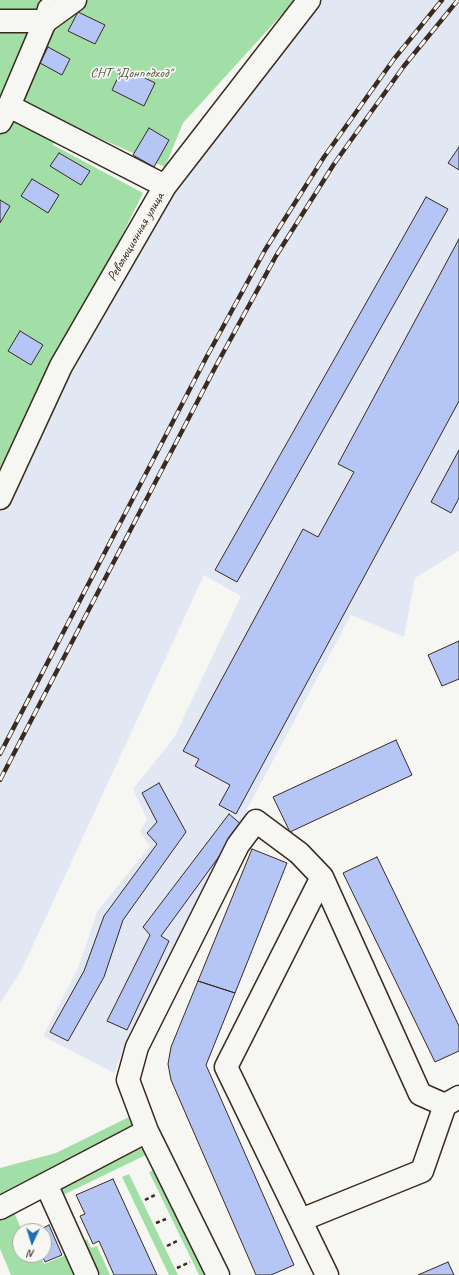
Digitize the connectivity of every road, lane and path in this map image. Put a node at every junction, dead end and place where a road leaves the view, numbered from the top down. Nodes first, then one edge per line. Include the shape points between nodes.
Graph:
1 (51, 0) edge
2 (75, 0) edge
3 (309, 0) edge
4 (0, 21) edge
5 (46, 21) junction
6 (4, 114) edge
7 (165, 186) junction
8 (0, 498) edge
9 (322, 877) junction
10 (452, 1101) edge
11 (147, 1131) junction
12 (46, 1184) junction
13 (157, 1194) dead end
14 (145, 1200) dead end
15 (0, 1208) edge
16 (168, 1218) dead end
17 (300, 1220) junction
18 (156, 1224) dead end
19 (179, 1240) dead end
20 (167, 1246) dead end
21 (190, 1262) dead end
22 (178, 1268) dead end
23 (86, 1275) edge
24 (218, 1275) edge
25 (327, 1275) edge

1 - 5 street
2 - 5 street
3 - 7 street, Революционная улица
4 - 5 street
5 - 6 street
6 - 7 street
7 - 8 street, Революционная улица via 60,366
9 - 10 street via 420,1094
9 - 11 street via 299,853 256,821 238,845 137,1047 128,1080
9 - 17 street via 226,1067
10 - 17 street via 422,1171
11 - 12 street
11 - 24 street
12 - 15 street
12 - 23 street
13 - 14 path
16 - 18 path
17 - 25 street
19 - 20 path
21 - 22 path

